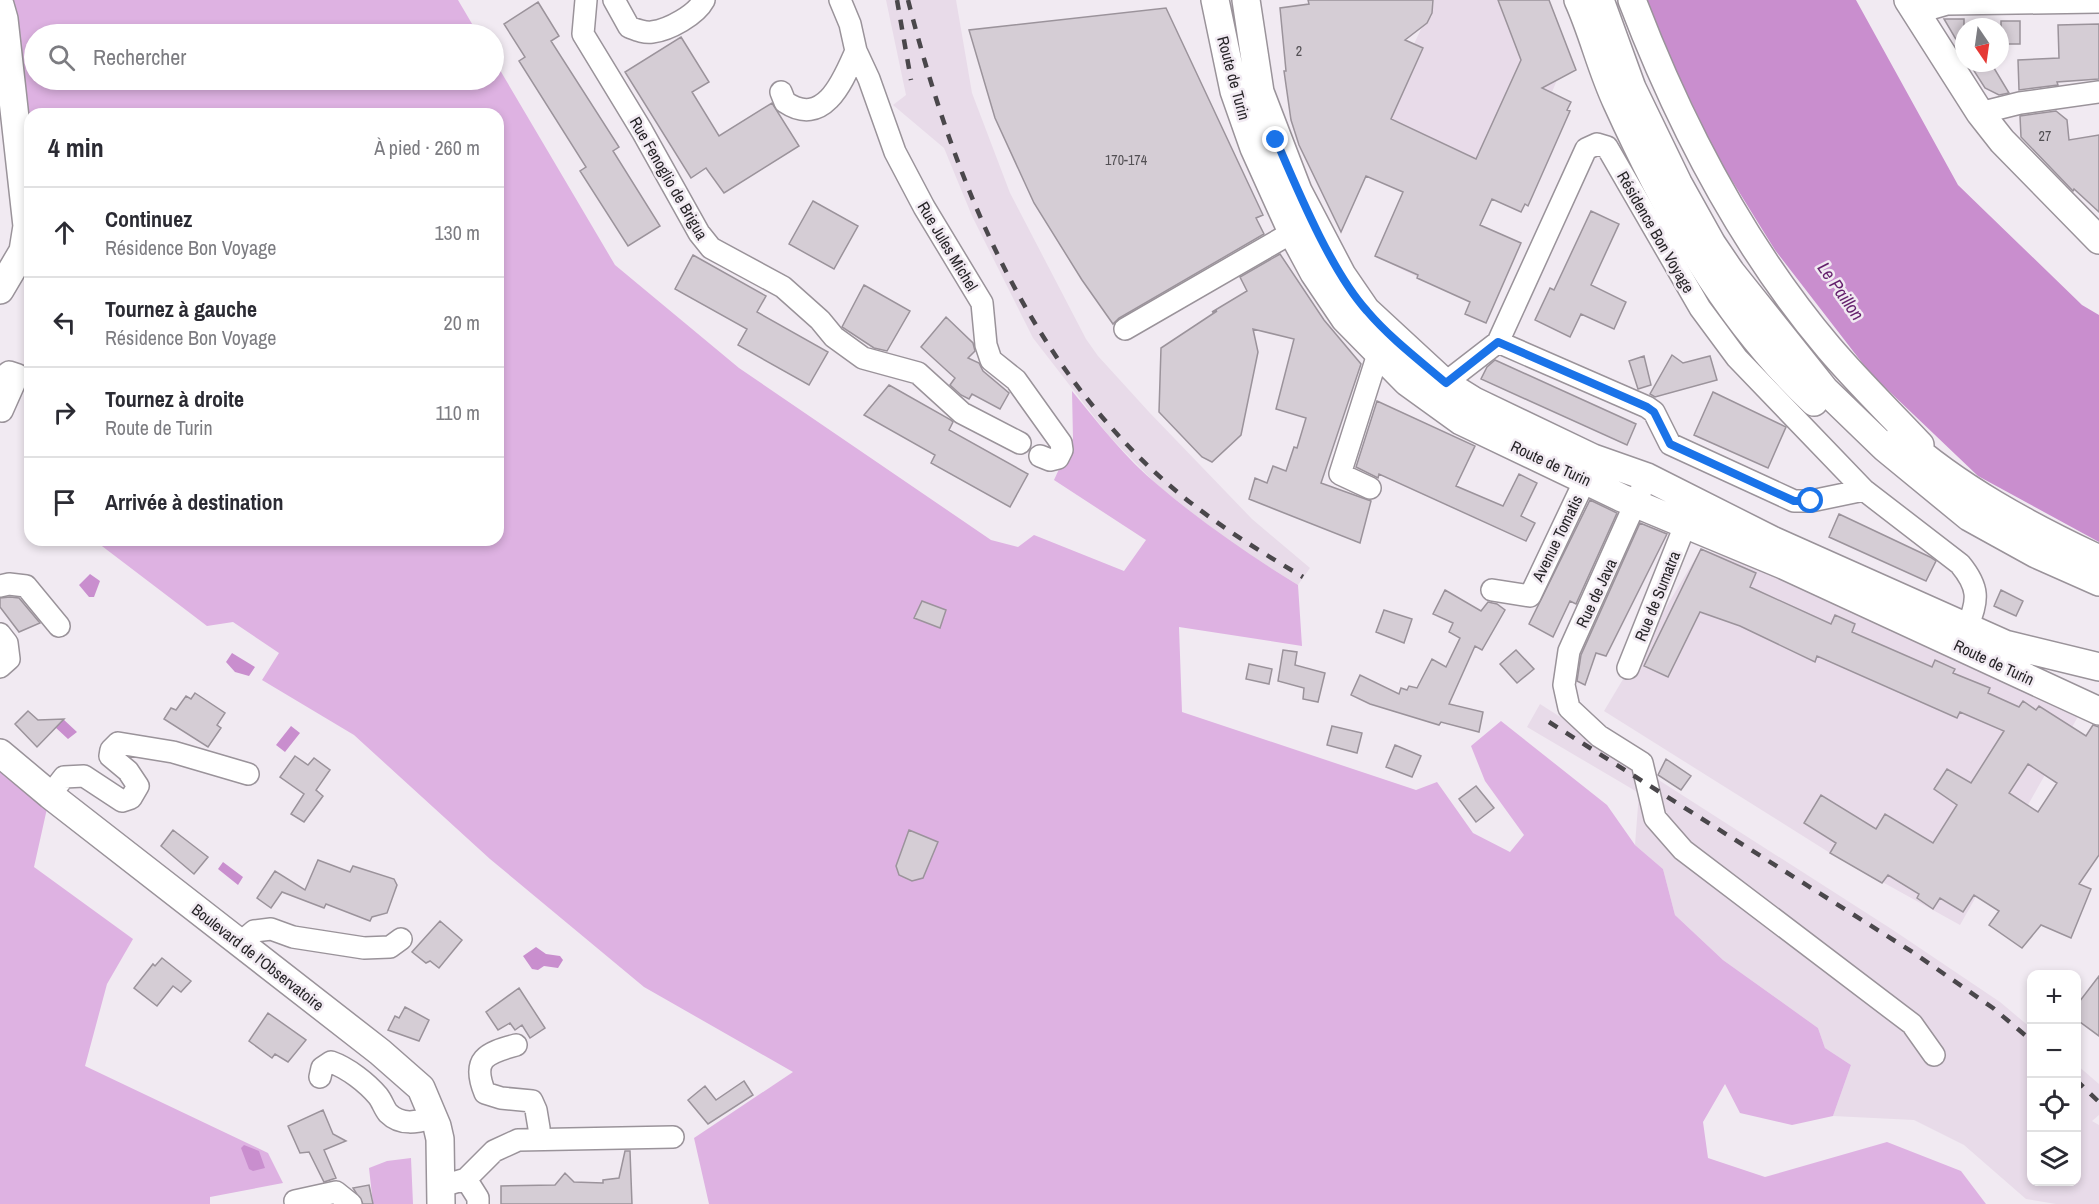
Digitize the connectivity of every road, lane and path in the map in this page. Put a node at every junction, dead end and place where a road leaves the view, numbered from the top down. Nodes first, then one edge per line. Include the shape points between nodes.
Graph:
1 (586, 0) edge
2 (614, 0) edge
3 (704, 0) edge
4 (840, 0) edge
5 (1246, 0) edge
6 (1578, 0) edge
7 (1600, 0) edge
8 (1616, 0) edge
9 (1632, 0) edge
10 (1214, 2) edge
11 (2099, 2) edge
12 (0, 5) edge
13 (1912, 7) edge
14 (856, 51) junction
15 (781, 92) dead end
16 (2099, 92) edge
17 (1980, 113) junction
18 (24, 143) edge
19 (1302, 226) junction
20 (2099, 240) edge
21 (24, 245) edge
22 (0, 290) edge
23 (1125, 329) dead end
24 (1498, 342) junction
25 (1378, 354) junction
26 (0, 379) edge
27 (1446, 383) junction
28 (2, 411) dead end
29 (1020, 443) dead end
30 (1040, 456) dead end
31 (1946, 472) junction
32 (1647, 477) junction
33 (1586, 478) junction
34 (1371, 488) dead end
35 (1864, 490) junction
36 (1637, 504) junction
37 (1969, 517) junction
38 (1686, 523) junction
39 (2099, 559) edge
40 (2099, 582) edge
41 (0, 586) edge
42 (1492, 590) dead end
43 (58, 626) dead end
44 (1967, 627) junction
45 (0, 634) edge
46 (2066, 660) junction
47 (0, 667) edge
48 (2099, 667) edge
49 (1628, 668) dead end
50 (2056, 692) junction
51 (2099, 711) edge
52 (0, 753) edge
53 (248, 774) dead end
54 (50, 795) junction
55 (401, 939) dead end
56 (240, 943) junction
57 (516, 1045) dead end
58 (1934, 1055) dead end
59 (320, 1077) dead end
60 (433, 1118) junction
61 (539, 1128) dead end
62 (673, 1137) dead end
63 (450, 1190) edge
64 (295, 1201) dead end
65 (351, 1204) edge
66 (478, 1204) edge

1 - 29 street, Rue Fenoglio de Brigua via 583,34 711,248 783,287 834,337 863,358 918,373 962,413
2 - 3 street via 629,27 651,32 694,12
4 - 14 street, Rue Jules Michel
5 - 19 main road, Route de Turin via 1260,92
6 - 37 main road via 1615,100 1660,192 1713,283 1755,339 1811,400 1878,460
7 - 37 main road via 1632,88 1673,173 1731,272 1825,390 1885,448
8 - 31 main road via 1646,81 1698,184 1743,261 1837,375 1911,446
9 - 31 main road via 1661,74 1706,168 1770,270 1829,348
10 - 19 main road, Route de Turin via 1234,91 1254,148
11 - 13 street
12 - 18 main road
13 - 17 main road
14 - 15 street via 839,89 824,104 797,107 786,102
14 - 30 street, Rue Jules Michel via 905,170 982,303 991,360 1016,380 1061,443 1058,458
16 - 17 street
17 - 20 main road via 2002,141
19 - 23 street
19 - 25 main road, Route de Turin via 1314,273 1345,319
19 - 27 main road, Route de Turin via 1366,310
21 - 22 main road
24 - 27 street, Résidence Bon Voyage
24 - 35 street via 1647,407 1654,412 1670,444 1794,501
24 - 35 street, Résidence Bon Voyage via 1586,149 1597,144 1608,147 1706,316 1737,358
25 - 33 main road, Route de Turin via 1407,382 1461,421
25 - 34 street via 1340,474
26 - 28 street via 9,372 18,375
27 - 32 main road, Route de Turin via 1473,401 1593,458
31 - 39 main road via 2041,531
32 - 36 street, Rue de Java
32 - 44 main road, Route de Turin via 1772,540
33 - 36 main road, Route de Turin
33 - 42 street, Avenue Tomatis via 1530,596
35 - 44 street, Résidence Bon Voyage via 1969,575 1975,587 1976,609
36 - 38 main road, Route de Turin
36 - 58 street, Rue de Java via 1569,651 1564,685 1569,708 1599,736 1642,763 1655,818 1683,850 1912,1024
37 - 40 main road via 2036,554
38 - 49 street, Rue de Sumatra
38 - 50 main road, Route de Turin
41 - 43 street via 26,586
44 - 46 main road, Route de Turin via 2027,652
45 - 47 street via 7,643 9,658
46 - 48 main road, Route de Turin
46 - 50 main road via 2067,679
50 - 51 main road, Route de Turin
52 - 54 main road, Boulevard de l'Observatoire
53 - 54 street via 173,753 118,743 110,756 138,786 131,798 122,801 84,776 64,777
54 - 56 main road, Boulevard de l'Observatoire
55 - 56 street via 390,947 364,948 293,937 271,928 254,931
56 - 60 main road, Boulevard de l'Observatoire via 381,1052 421,1088
57 - 61 street via 493,1051 480,1062 478,1076 485,1093 531,1101
59 - 60 street via 322,1068 331,1062 343,1066 378,1096 387,1112 399,1121
60 - 63 main road, Boulevard de l'Observatoire
62 - 63 street via 518,1140 494,1151
63 - 66 street via 478,1198
64 - 65 street via 336,1192

